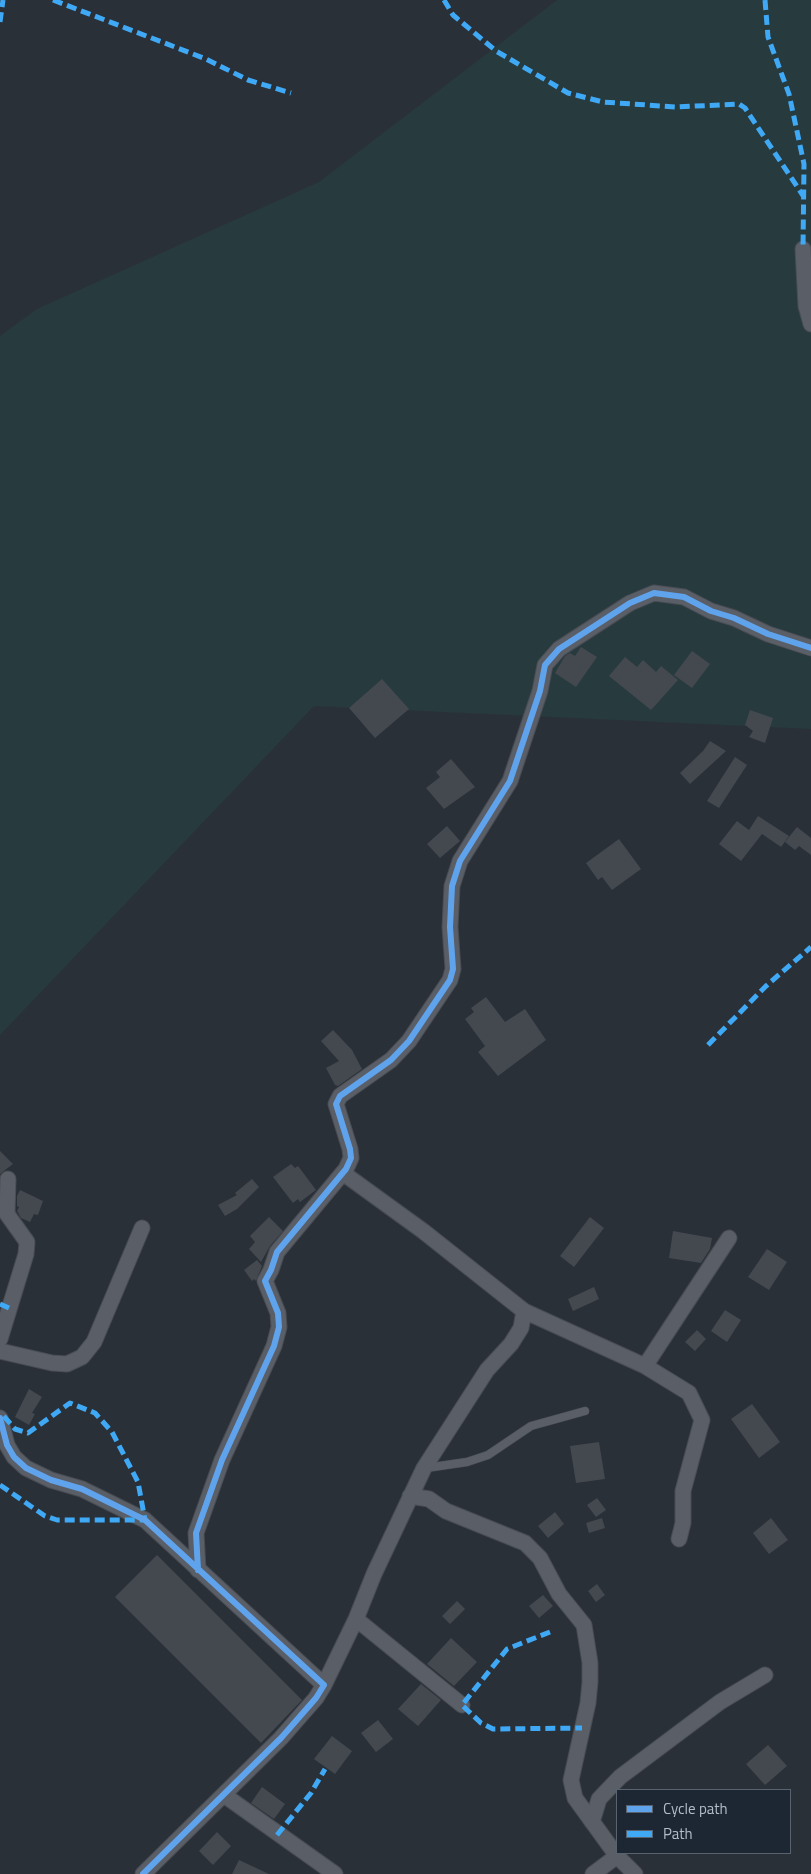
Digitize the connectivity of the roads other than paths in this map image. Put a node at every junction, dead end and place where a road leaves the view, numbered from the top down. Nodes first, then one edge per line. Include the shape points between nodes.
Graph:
1 (803, 249) dead end
2 (811, 324) edge
3 (811, 648) edge
4 (343, 1173) junction
5 (8, 1179) dead end
6 (142, 1228) dead end
7 (729, 1238) dead end
8 (524, 1311) junction
9 (0, 1339) edge
10 (0, 1351) edge
11 (645, 1366) junction
12 (585, 1411) dead end
13 (0, 1418) edge
14 (424, 1468) junction
15 (410, 1496) junction
16 (679, 1539) dead end
17 (198, 1570) junction
18 (356, 1619) junction
19 (766, 1675) dead end
20 (324, 1685) junction
21 (462, 1705) dead end
22 (224, 1796) junction
23 (592, 1822) junction
24 (617, 1856) junction
25 (158, 1867) edge
26 (143, 1874) edge
27 (335, 1874) edge
28 (593, 1874) edge
29 (635, 1874) edge

1 - 2 street via 806,306
3 - 4 street via 768,634 684,597 654,593 630,603 559,649 545,665 540,691 510,781 460,860 452,886 450,980 409,1041 391,1060 340,1096 336,1104 351,1158
4 - 8 street
4 - 17 street via 277,1252 264,1281 278,1313 279,1327 274,1346 222,1460 196,1533
5 - 9 street via 7,1214 27,1242
6 - 10 street via 94,1342 82,1357 67,1364 52,1363
7 - 11 street
8 - 11 street
8 - 14 street via 521,1328 512,1344 488,1370
11 - 16 street via 689,1393 702,1420 683,1491
12 - 14 lane via 531,1426 488,1455 474,1460
13 - 17 street via 7,1445 26,1468 82,1489 145,1520
14 - 15 street
15 - 18 street
15 - 23 street via 429,1499 446,1512 525,1543 540,1558 559,1594 584,1625 590,1682 572,1780 575,1798
17 - 20 street
18 - 20 street
18 - 21 street
19 - 23 street via 720,1702 620,1777 600,1799
20 - 22 street via 281,1738
22 - 25 street
22 - 27 street
23 - 24 street
24 - 28 street
24 - 29 street
25 - 26 street

